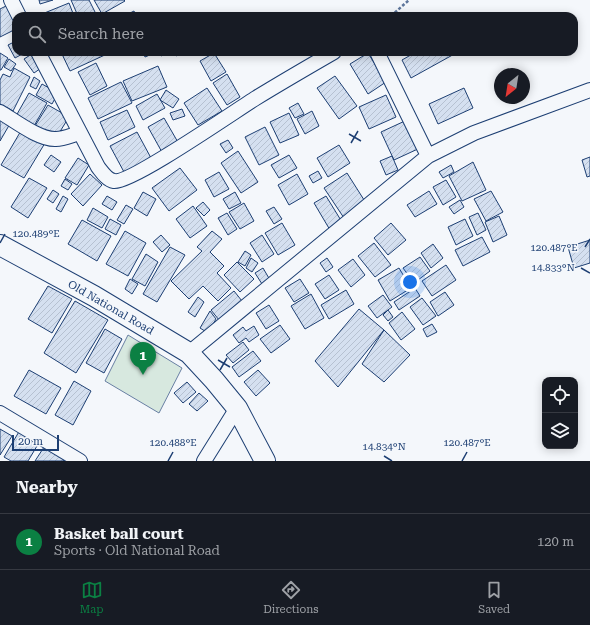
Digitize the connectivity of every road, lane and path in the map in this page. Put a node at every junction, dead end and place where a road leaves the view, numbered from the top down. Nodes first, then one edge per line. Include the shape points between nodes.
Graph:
1 (11, 0) edge
2 (409, 0) edge
3 (17, 12) edge
4 (396, 12) edge
5 (40, 56) edge
6 (327, 56) edge
7 (380, 56) edge
8 (590, 90) edge
9 (0, 112) edge
10 (80, 133) junction
11 (428, 156) junction
12 (0, 245) edge
13 (190, 353) junction
14 (236, 408) junction
15 (0, 413) edge
16 (80, 461) edge
17 (204, 461) edge
18 (265, 461) edge

1 - 3 street
2 - 4 path
5 - 10 street
6 - 10 street via 256,98 149,167 121,180 114,181 98,167
7 - 11 street
8 - 11 street via 474,132
9 - 10 street via 44,137 55,139
11 - 13 street
12 - 13 main road, Old National Road via 94,296
13 - 14 main road, Old National Road
14 - 17 street
14 - 18 main road, Old National Road
15 - 16 street

